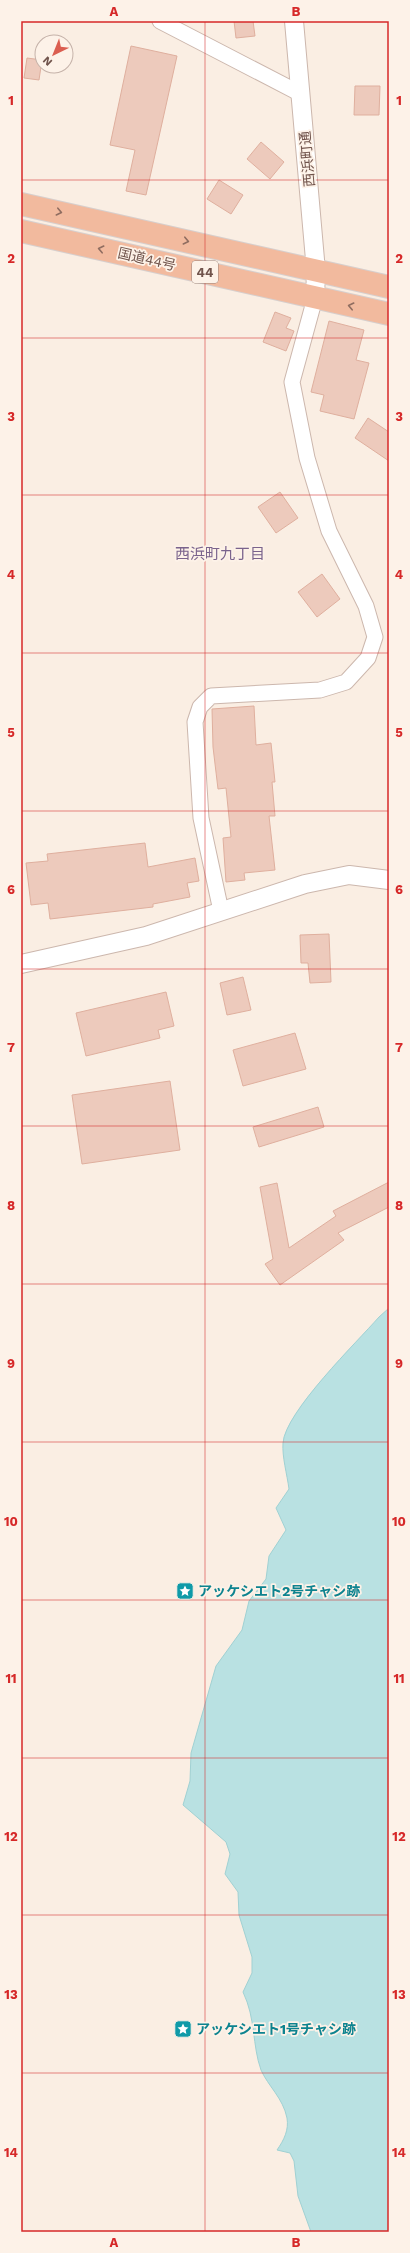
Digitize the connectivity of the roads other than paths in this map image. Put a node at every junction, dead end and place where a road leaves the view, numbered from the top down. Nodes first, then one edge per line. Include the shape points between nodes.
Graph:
1 (160, 21) edge
2 (294, 21) edge
3 (301, 94) junction
4 (21, 204) edge
5 (21, 231) edge
6 (316, 271) junction
7 (389, 287) edge
8 (315, 298) junction
9 (389, 314) edge
10 (389, 880) edge
11 (221, 912) junction
12 (21, 964) edge

1 - 3 street
2 - 3 street, 西浜町通
3 - 6 street, 西浜町通
4 -> 6 highway, 国道44号 / 44
8 -> 5 highway, 国道44号 / 44
6 - 7 highway, 国道44号 / 44
6 - 8 street, 西浜町通
9 -> 8 highway, 国道44号 / 44
8 - 11 street via 292,382 307,458 329,531 366,606 375,637 368,658 346,682 320,690 211,696 200,706 194,722 201,818
10 - 11 street via 350,876 305,884
11 - 12 street via 146,936

